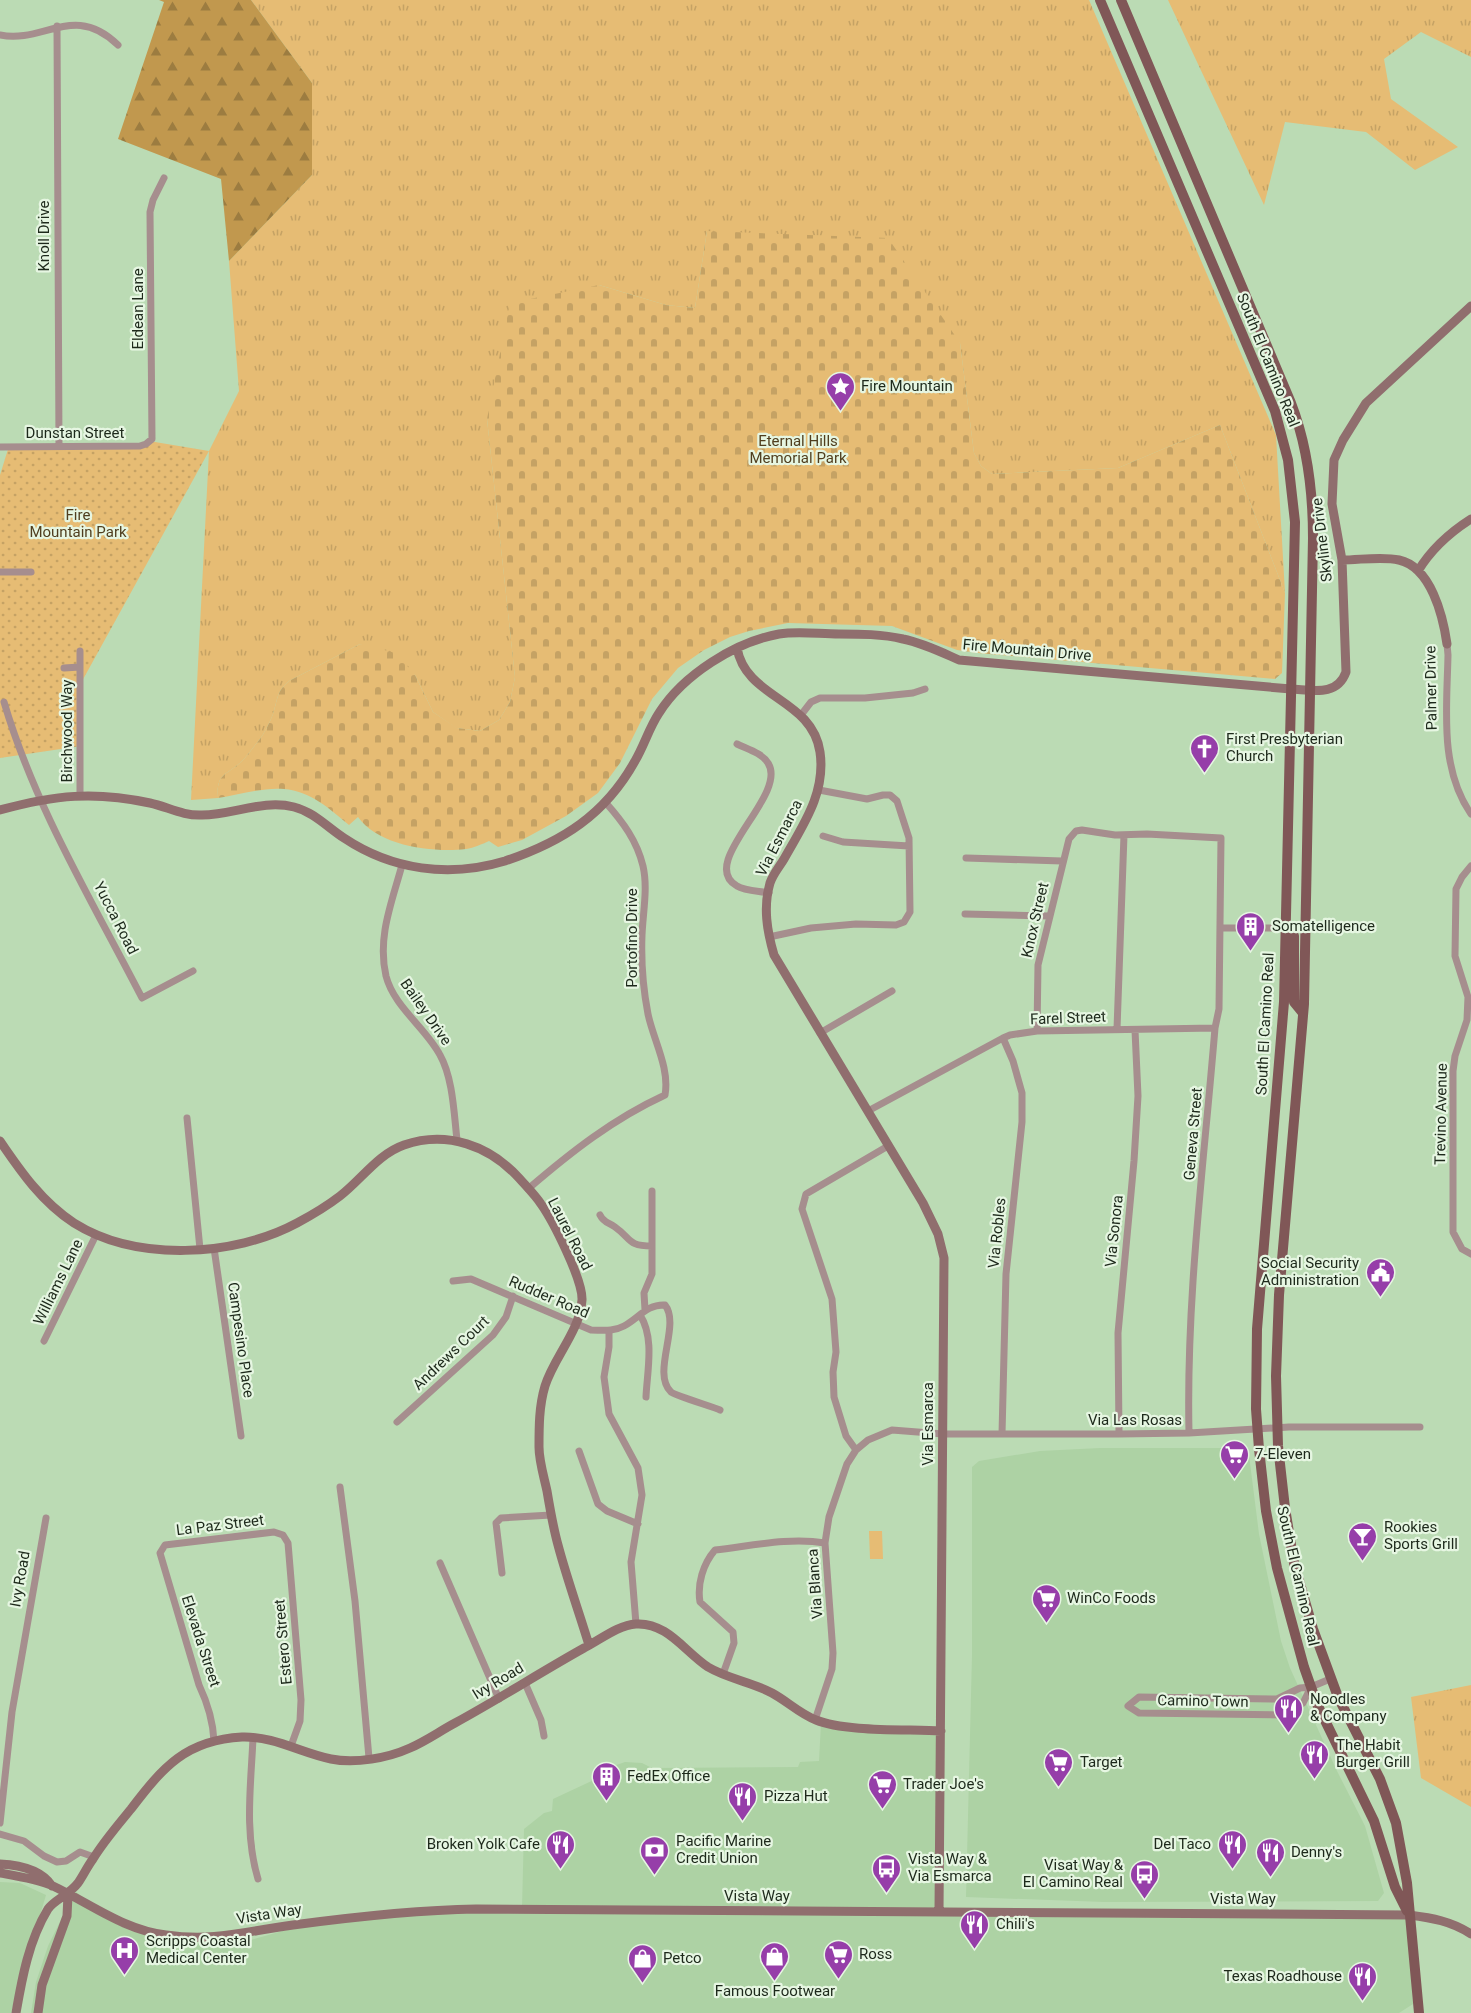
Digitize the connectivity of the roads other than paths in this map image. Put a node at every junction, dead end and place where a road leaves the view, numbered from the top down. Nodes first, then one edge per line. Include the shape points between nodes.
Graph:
1 (1100, 0) edge
2 (1121, 0) edge
3 (57, 26) junction
4 (0, 35) edge
5 (118, 45) dead end
6 (164, 178) dead end
7 (1471, 306) edge
8 (150, 441) joint
9 (58, 446) junction
10 (0, 447) edge
11 (1471, 519) edge
12 (1342, 560) junction
13 (1418, 571) junction
14 (0, 572) edge
15 (31, 572) dead end
16 (1447, 644) joint
17 (737, 648) junction
18 (80, 651) dead end
19 (80, 667) junction
20 (64, 668) dead end
21 (925, 689) dead end
22 (1291, 689) junction
23 (1309, 690) junction
24 (3, 702) dead end
25 (801, 715) junction
26 (737, 744) dead end
27 (819, 790) junction
28 (80, 795) junction
29 (39, 799) junction
30 (606, 803) junction
31 (0, 810) edge
32 (1471, 814) edge
33 (1124, 835) junction
34 (823, 836) dead end
35 (909, 846) junction
36 (966, 858) dead end
37 (1062, 861) junction
38 (402, 865) junction
39 (1471, 866) edge
40 (769, 893) junction
41 (965, 914) dead end
42 (1049, 916) junction
43 (1220, 928) junction
44 (1286, 928) junction
45 (769, 937) junction
46 (193, 971) dead end
47 (892, 991) dead end
48 (1303, 1013) junction
49 (1215, 1028) junction
50 (1117, 1029) junction
51 (1037, 1030) junction
52 (1135, 1030) junction
53 (820, 1033) junction
54 (1003, 1038) junction
55 (868, 1112) junction
56 (187, 1118) dead end
57 (457, 1140) junction
58 (0, 1141) edge
59 (888, 1146) junction
60 (528, 1189) junction
61 (652, 1191) dead end
62 (600, 1215) dead end
63 (96, 1235) junction
64 (652, 1246) junction
65 (214, 1248) junction
66 (200, 1249) junction
67 (1471, 1254) edge
68 (453, 1281) dead end
69 (513, 1296) junction
70 (642, 1313) junction
71 (576, 1322) junction
72 (609, 1331) junction
73 (44, 1341) dead end
74 (646, 1397) dead end
75 (720, 1410) dead end
76 (397, 1422) dead end
77 (1420, 1427) dead end
78 (1277, 1428) junction
79 (1258, 1430) junction
80 (1189, 1433) junction
81 (943, 1434) junction
82 (1002, 1434) junction
83 (1119, 1434) junction
84 (240, 1436) dead end
85 (856, 1450) junction
86 (579, 1451) dead end
87 (340, 1487) dead end
88 (551, 1515) junction
89 (46, 1518) dead end
90 (638, 1524) junction
91 (283, 1535) joint
92 (825, 1543) junction
93 (161, 1549) joint
94 (440, 1563) dead end
95 (502, 1573) dead end
96 (636, 1624) junction
97 (589, 1646) junction
98 (723, 1674) junction
99 (1330, 1679) junction
100 (525, 1683) junction
101 (1311, 1687) junction
102 (499, 1699) junction
103 (815, 1720) junction
104 (941, 1731) junction
105 (544, 1736) dead end
106 (253, 1738) junction
107 (214, 1741) junction
108 (291, 1746) junction
109 (369, 1758) junction
110 (0, 1823) edge
111 (0, 1834) edge
112 (94, 1857) junction
113 (0, 1864) edge
114 (0, 1874) edge
115 (258, 1878) dead end
116 (52, 1886) junction
117 (68, 1895) junction
118 (939, 1912) junction
119 (1409, 1916) junction
120 (1471, 1934) edge
121 (16, 2013) edge
122 (38, 2013) edge
123 (1419, 2013) edge

1 - 22 main road, South El Camino Real via 1283,437 1295,522
2 - 23 main road, South El Camino Real via 1300,427 1310,472 1313,513
3 - 4 street via 33,34
3 - 5 street via 97,30
3 - 9 street, Knoll Drive
6 - 8 street, Eldean Lane via 150,212
7 - 12 street, Skyline Drive via 1366,403 1343,440 1332,477 1332,504
8 - 9 street, Dunstan Street via 140,446
9 - 10 street, Dunstan Street
11 - 13 street via 1429,553
12 - 13 street via 1397,559
12 - 23 street, Skyline Drive via 1346,672 1342,682 1330,690
13 - 16 street, Palmer Drive via 1432,591
14 - 15 street
16 - 32 street, Palmer Drive via 1447,747 1462,801
17 - 22 street, Fire Mountain Drive via 788,633 878,634 922,644 959,660
17 - 25 street via 739,658 755,681
17 - 30 street, Fire Mountain Drive via 702,668 660,712 617,791
18 - 19 street, Birchwood Way
19 - 20 street, Birchwood Way
19 - 28 street, Birchwood Way
21 - 25 street via 865,698 820,698 811,702
22 - 23 street, Fire Mountain Drive
22 - 44 main road, South El Camino Real
23 - 48 main road, South El Camino Real
24 - 29 street
25 - 27 street, Via Esmarca via 820,750
26 - 40 street via 768,762 770,787 728,856 726,870 737,886
27 - 35 street via 867,799 890,795 897,801
27 - 40 street, Via Esmarca via 771,882
28 - 29 street, Fire Mountain Drive
28 - 38 street, Fire Mountain Drive via 103,795 200,816 271,804 294,807 315,816 363,849
29 - 31 street, Fire Mountain Drive
29 - 46 street, Yucca Road via 142,998
30 - 38 street, Fire Mountain Drive via 569,832 504,861 456,870
30 - 60 street, Portofino Drive via 633,838 643,868 644,978 648,1014 666,1081 665,1095 600,1130
33 - 37 street, Knox Street via 1076,831 1068,839
33 - 43 street, Geneva Street via 1221,838
33 - 50 street
34 - 35 street via 843,842
35 - 45 street via 910,912 904,922 811,928
36 - 37 street
37 - 42 street, Knox Street
38 - 57 street, Bailey Drive via 383,930 387,978 399,1001 441,1056 453,1095
39 - 67 street, Trevino Avenue via 1456,890 1455,956 1467,997 1467,1020 1453,1071 1453,1232 1462,1249
40 - 45 street, Via Esmarca
41 - 42 street
42 - 51 street, Knox Street via 1038,965
43 - 44 street
43 - 49 street, Geneva Street via 1219,1009
44 - 48 main road via 1294,936 1294,1002
44 - 79 main road, South El Camino Real via 1282,1027 1257,1329
45 - 53 street, Via Esmarca via 774,955
47 - 53 street
48 - 78 main road, South El Camino Real via 1279,1295
49 - 52 street, Farel Street
49 - 80 street, Geneva Street via 1190,1324
50 - 51 street, Farel Street
50 - 52 street, Farel Street
51 - 54 street, Farel Street
52 - 83 street, Via Sonora via 1138,1096 1118,1333
53 - 55 street, Via Esmarca
54 - 55 street, Farel Street
54 - 82 street, Via Robles via 1022,1094 1022,1122 1006,1274
55 - 59 street, Via Esmarca
56 - 66 street
57 - 60 street, Laurel Road via 494,1156
57 - 65 street, Laurel Road via 429,1139 403,1145 385,1155 340,1196 296,1224
58 - 63 street, Laurel Road via 47,1201
59 - 81 street, Via Esmarca via 923,1203 944,1258
59 - 85 street via 806,1194 802,1202 832,1299 834,1397 846,1436
60 - 71 street, Laurel Road via 541,1204 575,1270 582,1299
61 - 64 street
62 - 64 street via 629,1242
63 - 66 street, Laurel Road via 146,1248
63 - 73 street, Williams Lane
64 - 70 street via 652,1274 644,1293
65 - 66 street, Laurel Road
65 - 84 street, Campesino Place
68 - 69 street, Rudder Road via 471,1279
69 - 71 street, Rudder Road
69 - 76 street, Andrews Court via 494,1335
70 - 72 street via 623,1327
70 - 74 street via 649,1339
70 - 75 street via 655,1304 668,1309 665,1375 673,1394
71 - 72 street, Rudder Road via 591,1330
71 - 88 street, Laurel Road via 545,1385 540,1412 539,1451
72 - 90 street via 604,1389 609,1414 638,1468 642,1495
77 - 78 street, Via Las Rosas
78 - 79 street, Via Las Rosas
78 - 99 main road, South El Camino Real via 1294,1563
79 - 80 street, Via Las Rosas
79 - 101 main road, South El Camino Real via 1277,1568
80 - 83 street, Via Las Rosas
81 - 82 street, Via Las Rosas
81 - 85 street, Via Las Rosas via 892,1430
81 - 104 street, Via Esmarca
82 - 83 street, Via Las Rosas
85 - 92 street, Via Blanca via 847,1464 829,1517
86 - 90 street via 598,1504
87 - 109 street
88 - 95 street via 501,1518 496,1523
88 - 97 street, Laurel Road
89 - 110 street, Ivy Road via 12,1713
90 - 96 street via 631,1562
91 - 93 street, La Paz Street via 274,1532 165,1545
91 - 108 street, Estero Street via 288,1543 302,1700
92 - 98 street via 807,1540 715,1550 707,1560 698,1590 700,1602 733,1632 734,1643
92 - 103 street, Via Blanca via 833,1653 832,1669
93 - 107 street, Elevada Street via 213,1723
94 - 102 street
96 - 97 street, Ivy Road via 622,1627
96 - 98 street via 655,1627 669,1635
97 - 100 street, Ivy Road
98 - 103 street via 772,1693
99 - 101 street, Camino Town
99 - 119 main road, South El Camino Real via 1380,1779 1396,1824
100 - 102 street, Ivy Road
100 - 105 street
101 - 101 street, Camino Town via 1277,1699 1139,1697 1128,1706 1139,1713 1287,1715 1303,1703
101 - 119 main road, South El Camino Real via 1374,1821 1395,1887
102 - 109 street, Ivy Road via 411,1748
103 - 104 street via 848,1727
104 - 118 street, Via Esmarca
106 - 107 street, Ivy Road
106 - 108 street, Ivy Road
106 - 115 street via 249,1819
107 - 112 street, Ivy Road via 161,1770
108 - 109 street, Ivy Road via 329,1759
111 - 112 street via 24,1841 57,1862 80,1852
112 - 117 street, Ivy Road
113 - 116 street, Vista Way via 36,1871
114 - 116 street, Vista Way
116 - 117 street, Vista Way
117 - 118 street, Vista Way via 143,1930 199,1939 295,1924 444,1910
117 - 121 street via 49,1906 37,1932
117 - 122 street via 67,1916 42,1985
118 - 119 street, Vista Way
119 - 120 street, Vista Way via 1437,1918
119 - 123 main road, South El Camino Real

